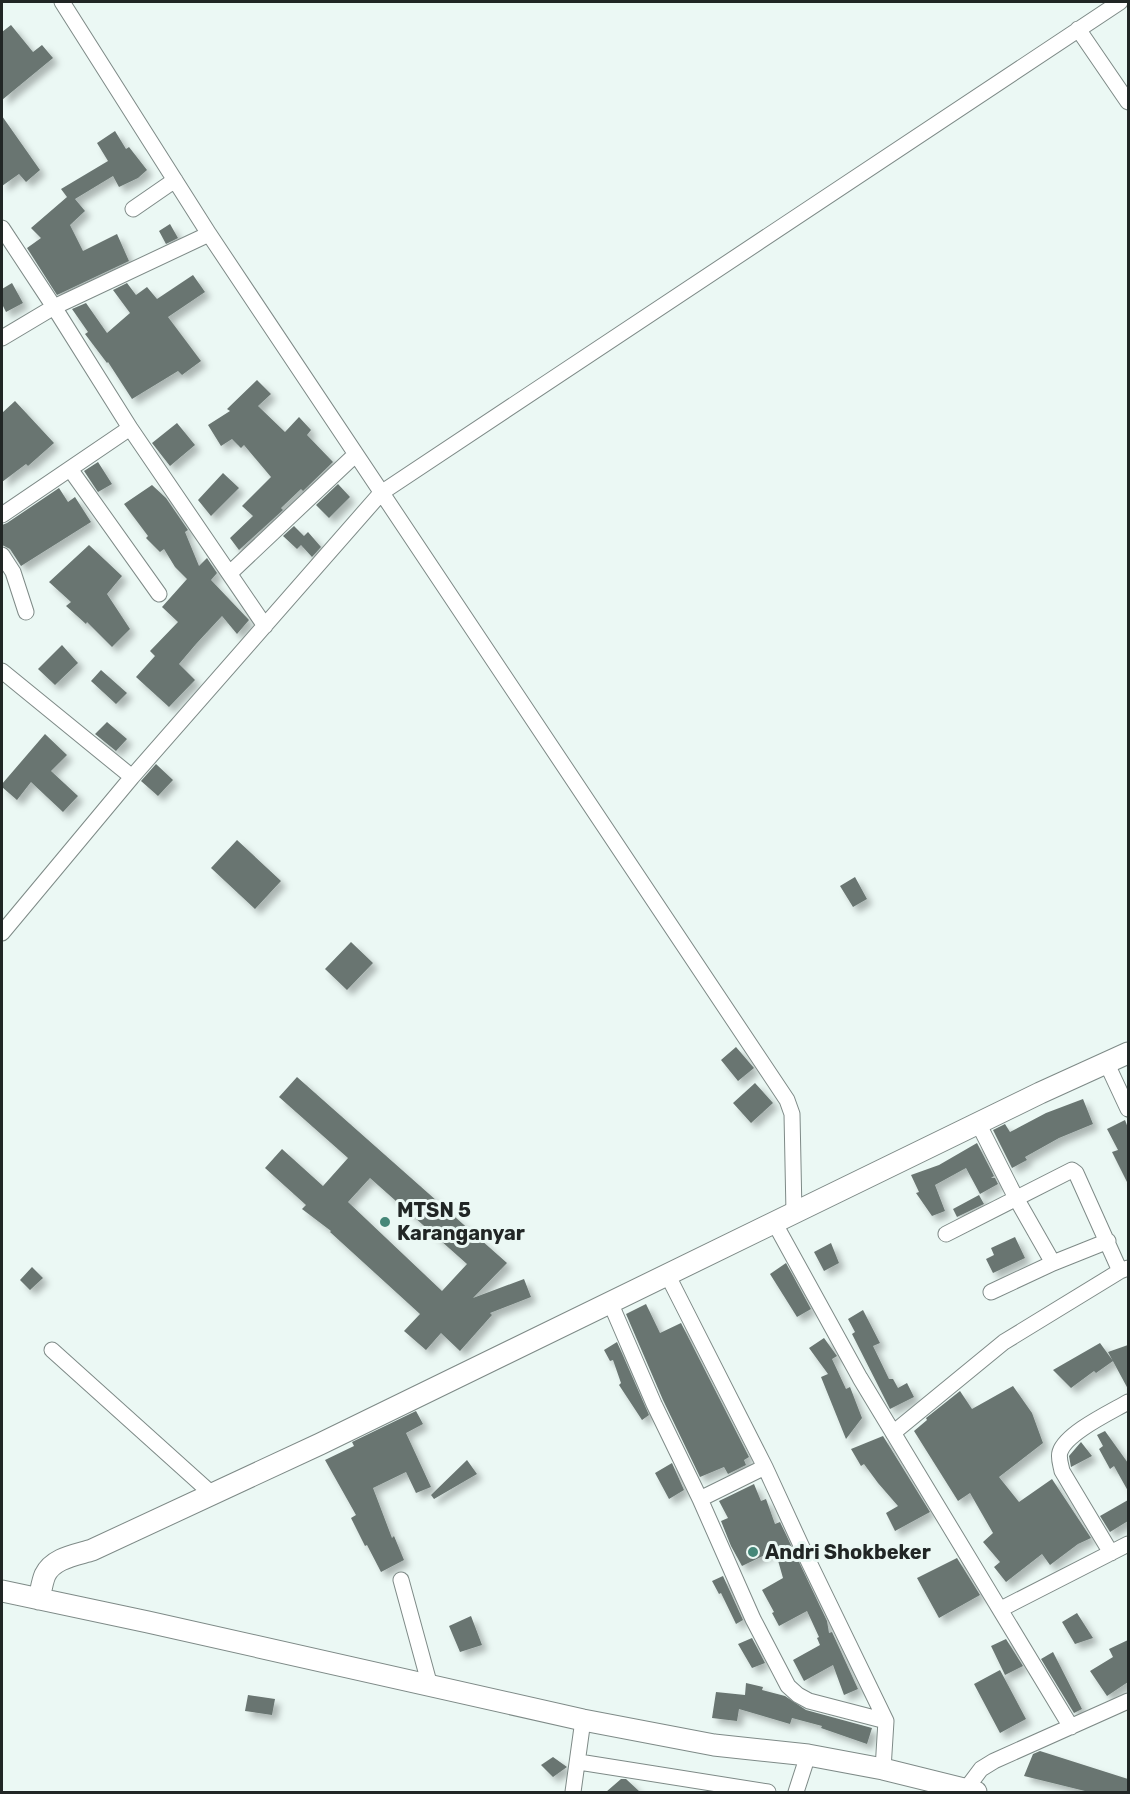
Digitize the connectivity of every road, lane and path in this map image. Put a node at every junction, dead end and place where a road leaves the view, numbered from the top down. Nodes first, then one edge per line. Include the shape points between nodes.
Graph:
1 (62, 2) edge
2 (1120, 2) edge
3 (1078, 29) junction
4 (1128, 102) edge
5 (175, 180) junction
6 (133, 209) dead end
7 (2, 228) edge
8 (209, 234) junction
9 (54, 307) junction
10 (2, 338) edge
11 (130, 428) junction
12 (355, 455) junction
13 (70, 469) junction
14 (381, 493) junction
15 (2, 515) edge
16 (2, 555) edge
17 (230, 573) junction
18 (159, 594) dead end
19 (26, 612) dead end
20 (266, 626) junction
21 (2, 671) edge
22 (132, 777) junction
23 (2, 933) edge
24 (1128, 1053) edge
25 (1107, 1064) junction
26 (1128, 1109) edge
27 (978, 1124) junction
28 (1016, 1198) junction
29 (794, 1213) junction
30 (774, 1222) junction
31 (946, 1234) dead end
32 (1108, 1241) junction
33 (1053, 1263) junction
34 (1124, 1269) edge
35 (667, 1274) junction
36 (991, 1292) dead end
37 (610, 1302) junction
38 (52, 1350) dead end
39 (1128, 1402) edge
40 (893, 1433) junction
41 (765, 1467) junction
42 (212, 1494) junction
43 (700, 1499) junction
44 (1128, 1544) edge
45 (1111, 1553) junction
46 (401, 1580) dead end
47 (2, 1591) edge
48 (39, 1599) junction
49 (1001, 1609) junction
50 (430, 1686) junction
51 (1128, 1701) edge
52 (886, 1721) junction
53 (583, 1724) junction
54 (1071, 1727) junction
55 (579, 1762) junction
56 (805, 1763) junction
57 (883, 1768) junction
58 (797, 1791) edge
59 (971, 1791) edge
60 (573, 1792) edge
61 (768, 1792) edge

1 - 5 street
2 - 3 street
3 - 4 street
3 - 14 street
5 - 6 street
5 - 8 street
7 - 9 street
8 - 9 street
8 - 12 street
9 - 10 street
9 - 11 street
11 - 13 street
11 - 17 street
12 - 14 street
12 - 17 street
13 - 15 street
13 - 18 street
14 - 20 street
14 - 29 street via 787,1100 792,1114
16 - 19 street via 13,572
17 - 20 street
20 - 22 street
21 - 22 street
22 - 23 street
24 - 25 main road
25 - 26 street
25 - 27 main road
27 - 28 street
27 - 29 main road
28 - 31 street
28 - 32 street via 1073,1170
28 - 33 street
29 - 30 main road
30 - 35 main road
30 - 40 street
32 - 33 street
32 - 34 street
33 - 36 street
34 - 40 street via 996,1347
35 - 37 main road
35 - 41 street
37 - 42 main road
37 - 43 street
38 - 42 street
39 - 45 street via 1075,1434 1059,1456 1062,1471
40 - 49 street
41 - 43 street
41 - 52 street
42 - 48 main road via 53,1565 45,1574
43 - 52 street via 753,1619 788,1686 809,1701
44 - 45 street
45 - 49 street
46 - 50 street
47 - 48 main road
48 - 50 main road
49 - 54 street
50 - 53 main road
51 - 54 street
52 - 57 street
53 - 55 street
53 - 56 main road
54 - 59 street via 981,1769
55 - 60 street
55 - 61 street
56 - 57 main road
56 - 58 street
57 - 59 main road

